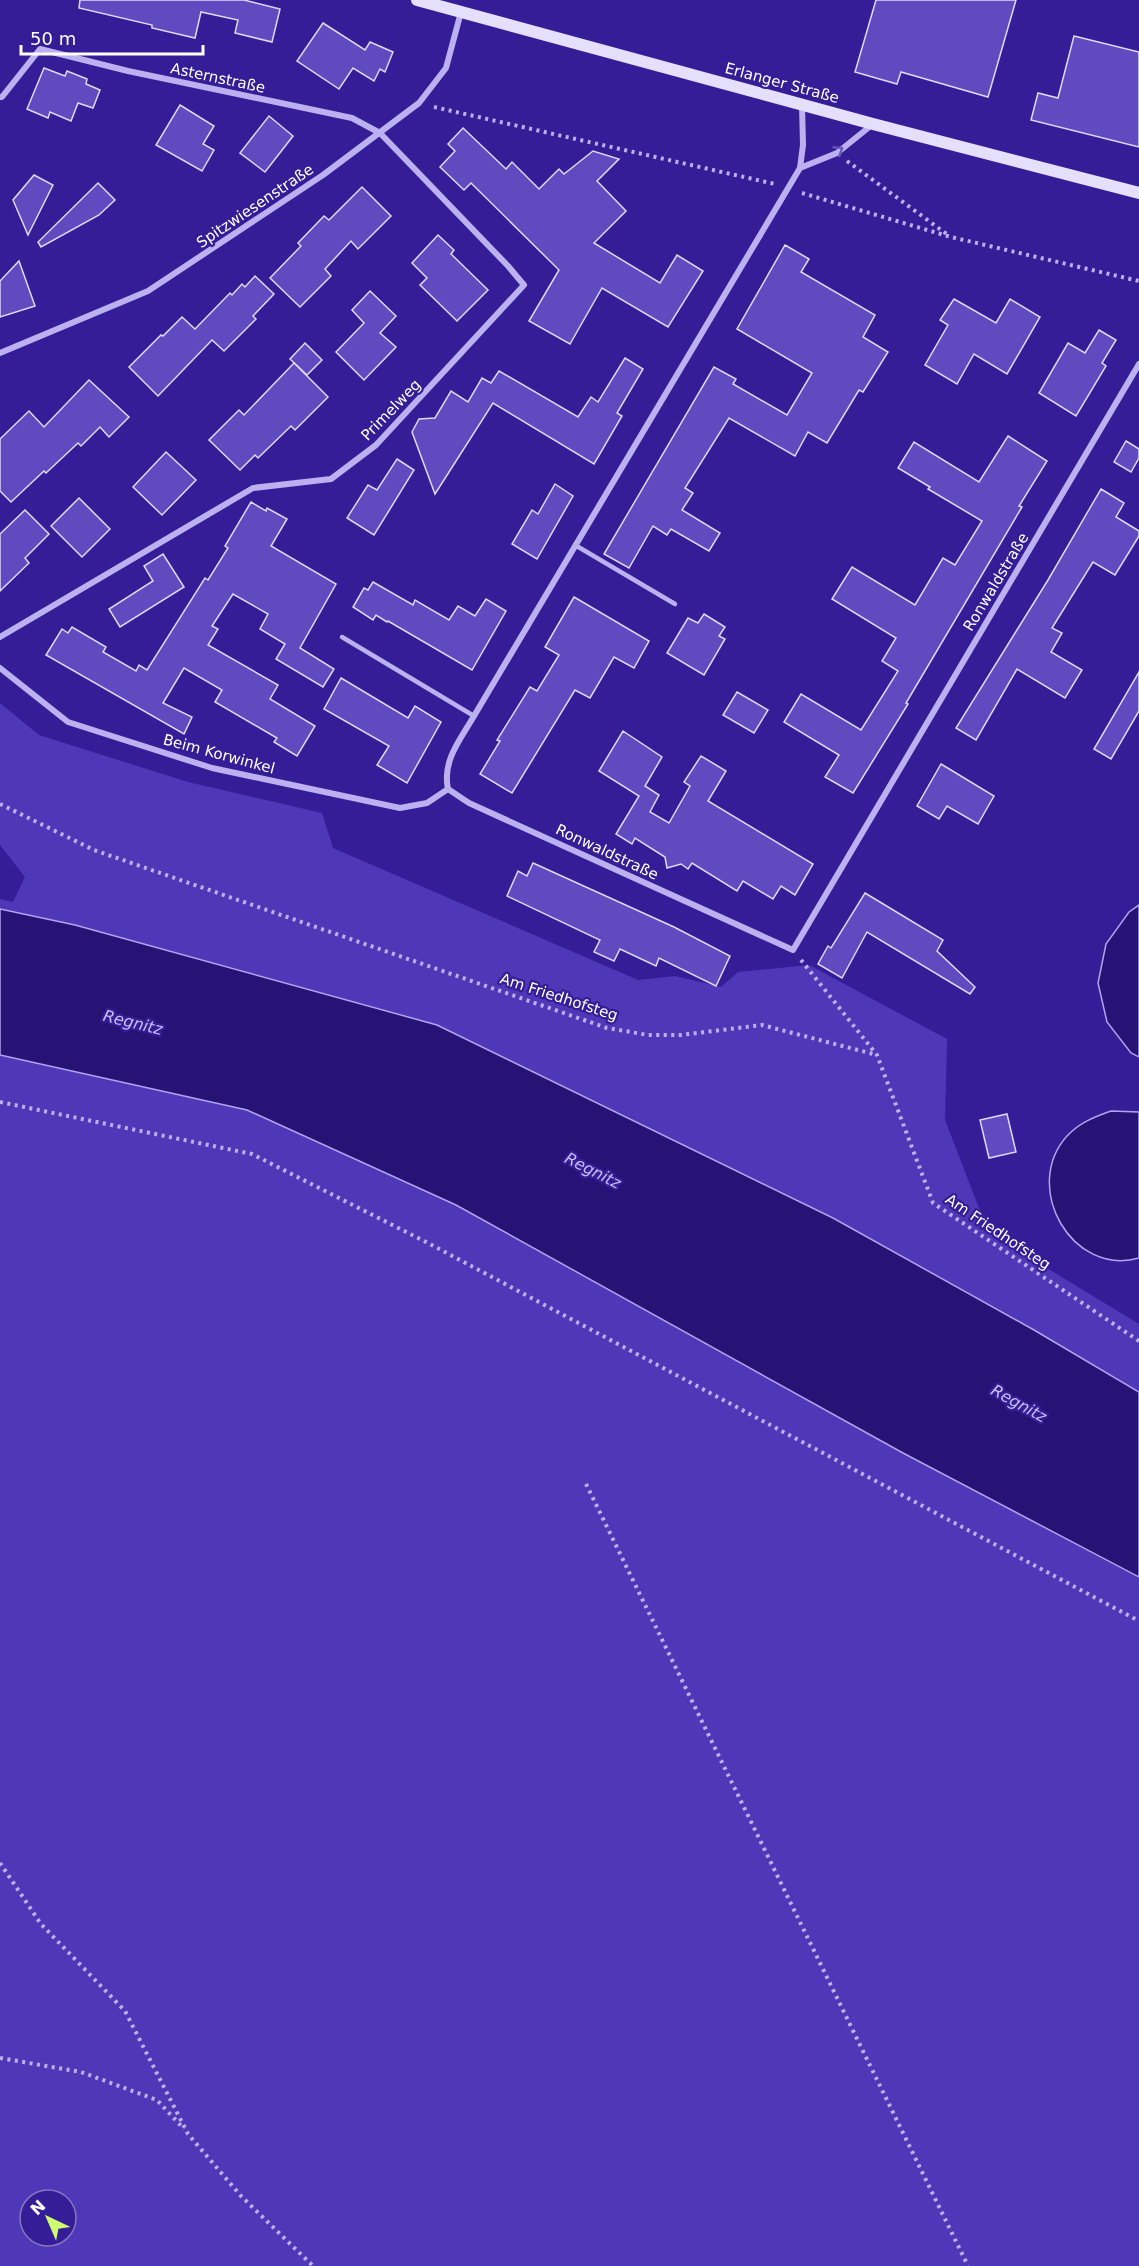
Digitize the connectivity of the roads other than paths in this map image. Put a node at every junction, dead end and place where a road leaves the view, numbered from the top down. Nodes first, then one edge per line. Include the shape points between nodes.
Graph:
1 (417, 0) edge
2 (461, 12) junction
3 (0, 97) edge
4 (802, 105) junction
5 (873, 124) junction
6 (380, 133) junction
7 (800, 168) junction
8 (1139, 193) edge
9 (0, 353) edge
10 (1139, 364) edge
11 (575, 545) junction
12 (675, 604) dead end
13 (0, 637) edge
14 (342, 637) dead end
15 (0, 668) edge
16 (474, 716) junction
17 (448, 789) junction

1 - 2 main road, Erlanger Straße
2 - 4 main road, Erlanger Straße
2 - 6 street, Spitzwiesenstraße via 447,68 419,103
3 - 6 street, Asternstraße via 40,49 352,118
4 - 5 main road, Erlanger Straße
4 - 7 street
7 -> 5 street via 837,153
5 - 8 main road, Erlanger Straße
6 - 9 street, Spitzwiesenstraße via 148,291
6 - 13 street, Primelweg via 524,285 376,445 331,479 253,489
7 - 11 street
10 - 17 street, Ronwaldstraße via 793,950
11 - 12 lane
11 - 16 street
14 - 16 lane
15 - 17 street, Beim Korwinkel via 68,723 212,768 400,808 428,803
16 - 17 street via 447,764

